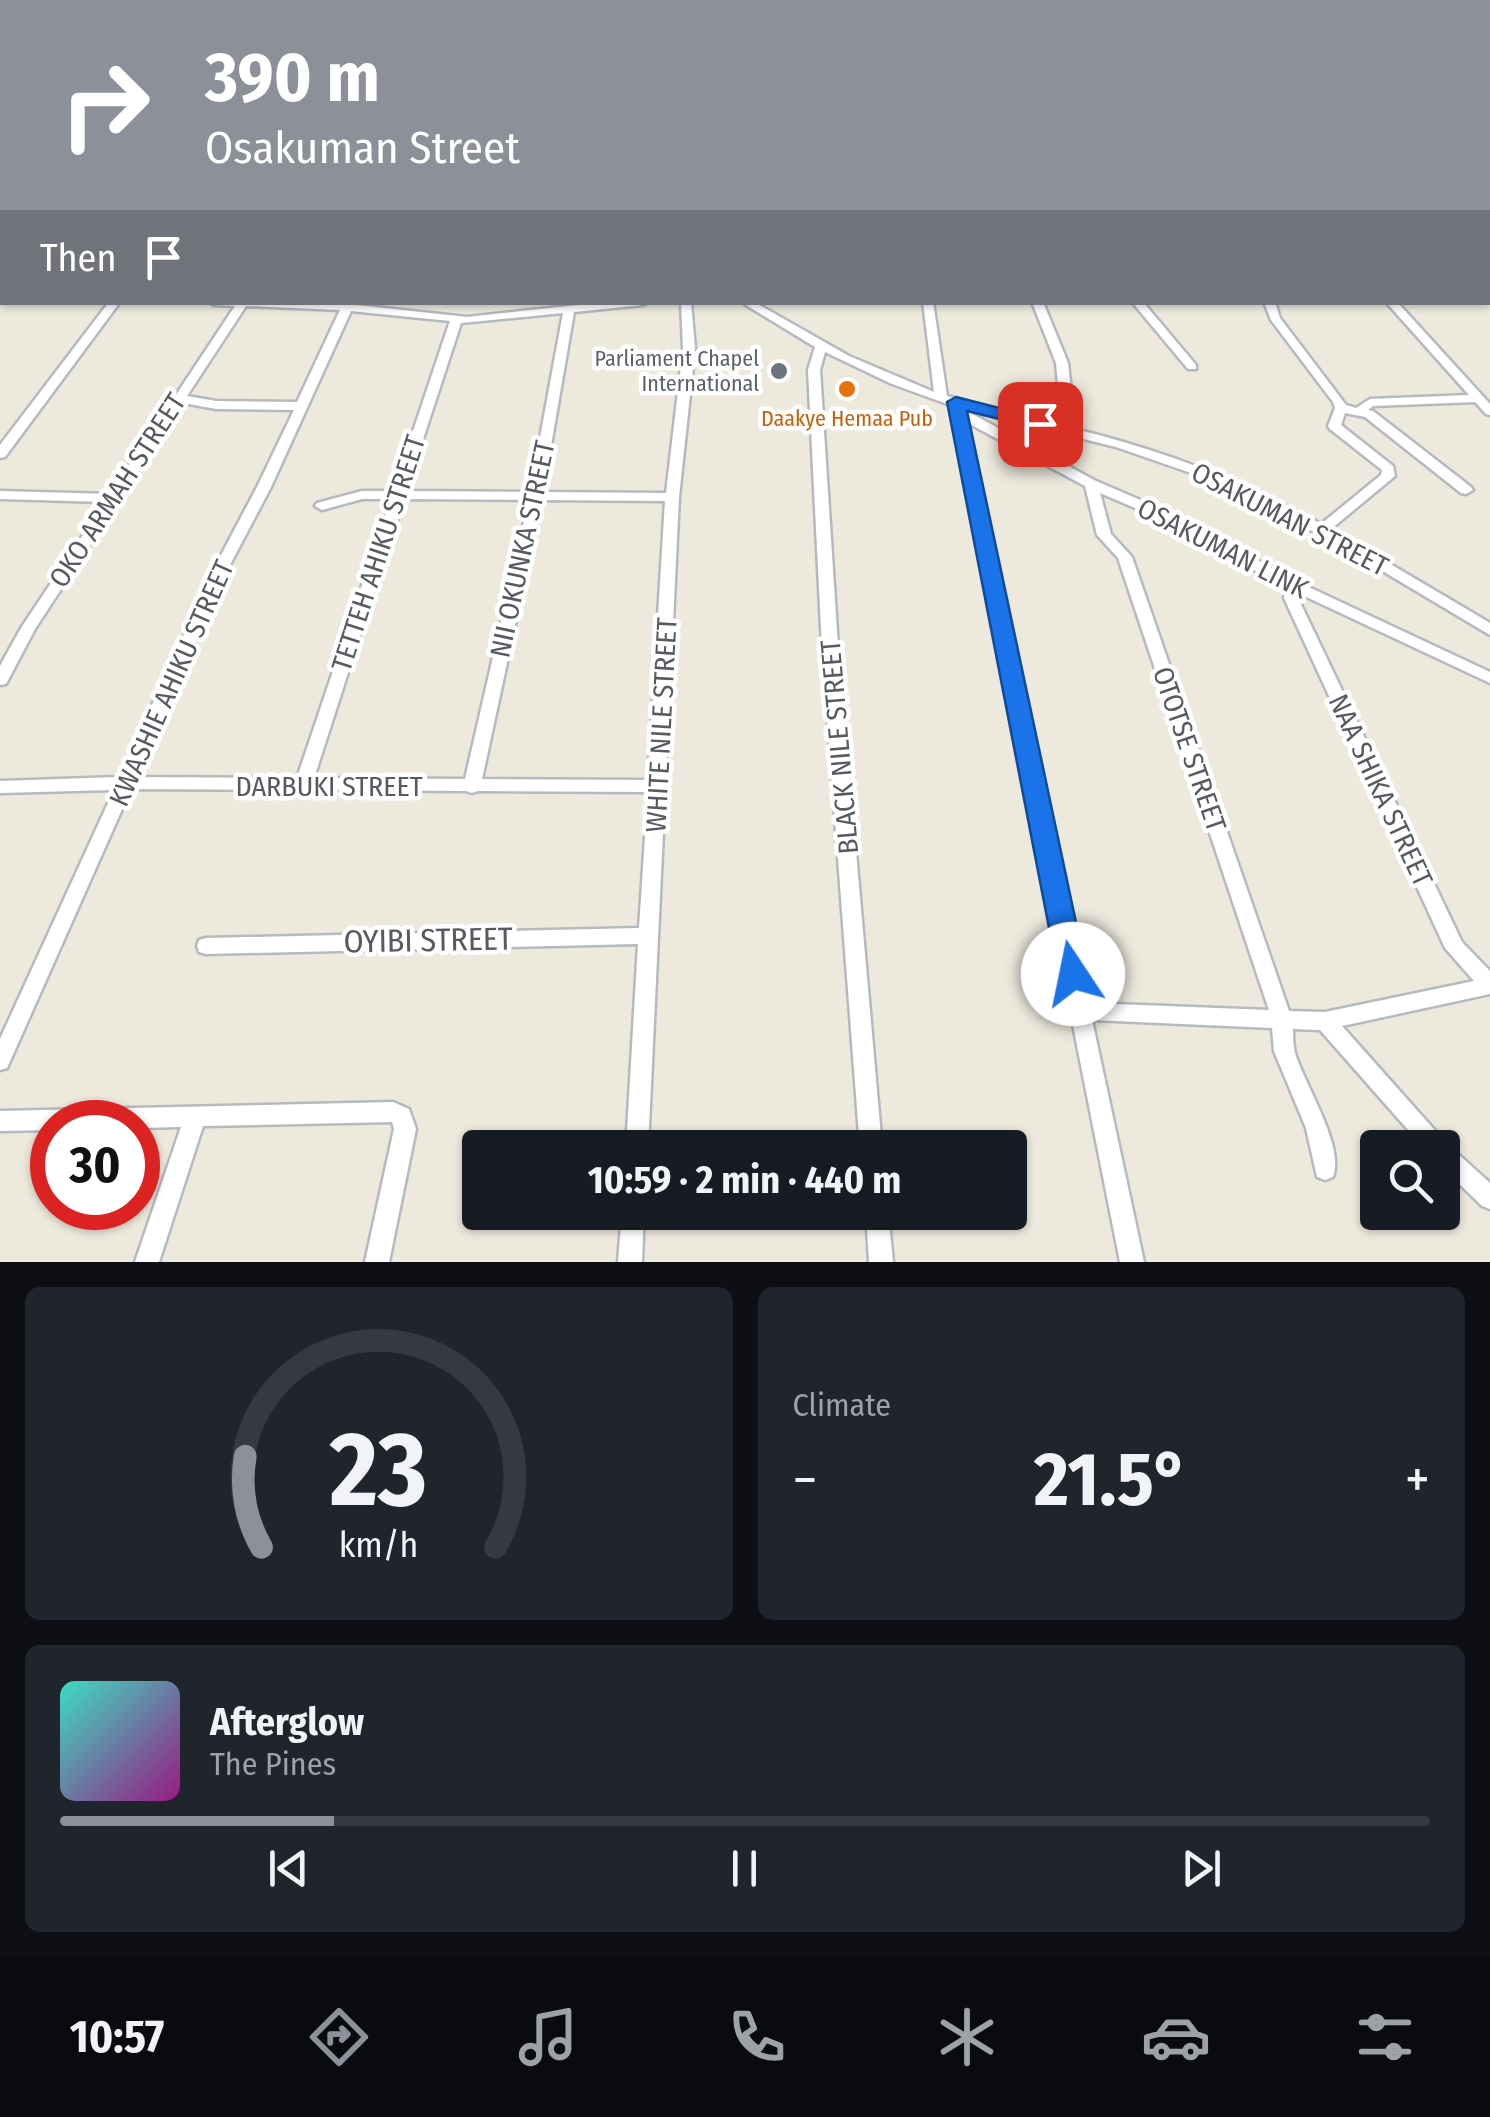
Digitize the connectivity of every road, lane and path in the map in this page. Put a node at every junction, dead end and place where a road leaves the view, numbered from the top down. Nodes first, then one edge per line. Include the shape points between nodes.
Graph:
1 (113, 305) edge
2 (241, 305) edge
3 (313, 305) edge
4 (615, 305) edge
5 (686, 305) edge
6 (751, 305) edge
7 (929, 305) edge
8 (1038, 305) edge
9 (1139, 305) edge
10 (1270, 305) edge
11 (1393, 305) edge
12 (346, 307) junction
13 (540, 308) edge
14 (423, 309) edge
15 (568, 310) junction
16 (456, 320) junction
17 (821, 347) junction
18 (1192, 368) dead end
19 (177, 398) junction
20 (1478, 398) junction
21 (952, 404) junction
22 (302, 406) junction
23 (1341, 408) junction
24 (1360, 411) junction
25 (1490, 411) edge
26 (1070, 430) junction
27 (0, 454) edge
28 (1092, 484) junction
29 (1466, 490) dead end
30 (0, 495) edge
31 (395, 496) junction
32 (672, 496) junction
33 (536, 497) junction
34 (112, 498) junction
35 (322, 506) dead end
36 (1321, 531) junction
37 (1295, 586) junction
38 (1490, 630) edge
39 (1490, 678) edge
40 (0, 680) edge
41 (125, 783) junction
42 (302, 786) junction
43 (658, 786) junction
44 (0, 787) edge
45 (472, 787) junction
46 (650, 936) junction
47 (206, 946) dead end
48 (1490, 985) edge
49 (1080, 1011) junction
50 (1282, 1020) junction
51 (1325, 1021) junction
52 (0, 1061) edge
53 (195, 1117) junction
54 (0, 1121) edge
55 (637, 1130) edge
56 (870, 1130) edge
57 (1422, 1130) edge
58 (1325, 1169) dead end
59 (1460, 1169) edge
60 (1490, 1198) edge
61 (632, 1230) edge
62 (878, 1230) edge
63 (147, 1262) edge
64 (377, 1262) edge
65 (630, 1262) edge
66 (881, 1262) edge
67 (1132, 1262) edge

1 - 27 street
2 - 19 street, OKO ARMAH STREET
3 - 12 street
4 - 15 street
5 - 32 street, WHITE NILE STREET via 688,349
6 - 17 street, OSAKUMAN STREET
7 - 21 street
8 - 26 street via 1062,364
9 - 18 street
10 - 23 street
11 - 20 street
12 - 14 street
12 - 22 street, KWASHIE AHIKU STREET
13 - 15 street
13 - 16 street
14 - 16 street
15 - 33 street, NII OKUNKA STREET
16 - 31 street, TETTEH AHIKU STREET
17 - 21 street, OSAKUMAN STREET
17 - 56 street, BLACK NILE STREET via 814,370 829,627
19 - 22 street
19 - 34 street, OKO ARMAH STREET
20 - 24 street via 1370,403
20 - 25 street
21 - 26 street, OSAKUMAN STREET
21 - 28 street, OSAKUMAN LINK
21 - 49 street
22 - 41 street, KWASHIE AHIKU STREET
23 - 24 street
23 - 36 street via 1334,426 1388,468 1388,476
24 - 29 street
26 - 36 street, OSAKUMAN STREET via 1208,474
28 - 37 street, OSAKUMAN LINK
28 - 50 street, OTOTSE STREET via 1104,534 1125,557
30 - 34 street
31 - 33 street
31 - 35 street via 362,495
31 - 42 street, TETTEH AHIKU STREET
32 - 33 street
32 - 43 street, WHITE NILE STREET
33 - 45 street, NII OKUNKA STREET
34 - 40 street, OKO ARMAH STREET
36 - 38 street, OSAKUMAN STREET
37 - 39 street, OSAKUMAN LINK
37 - 48 street, NAA SHIKA STREET via 1290,598 1455,948
41 - 42 street, DARBUKI STREET
41 - 44 street, DARBUKI STREET
41 - 52 street, KWASHIE AHIKU STREET
42 - 45 street, DARBUKI STREET
43 - 45 street, DARBUKI STREET
43 - 46 street, WHITE NILE STREET
46 - 47 street, OYIBI STREET
46 - 55 street, WHITE NILE STREET
48 - 51 street
49 - 50 street
49 - 67 street
50 - 51 street
50 - 58 street, OTOTSE STREET via 1284,1051 1317,1128
51 - 57 street
53 - 54 street
53 - 63 street
53 - 64 street via 402,1116 406,1129
59 - 60 street
61 - 65 street
62 - 66 street

